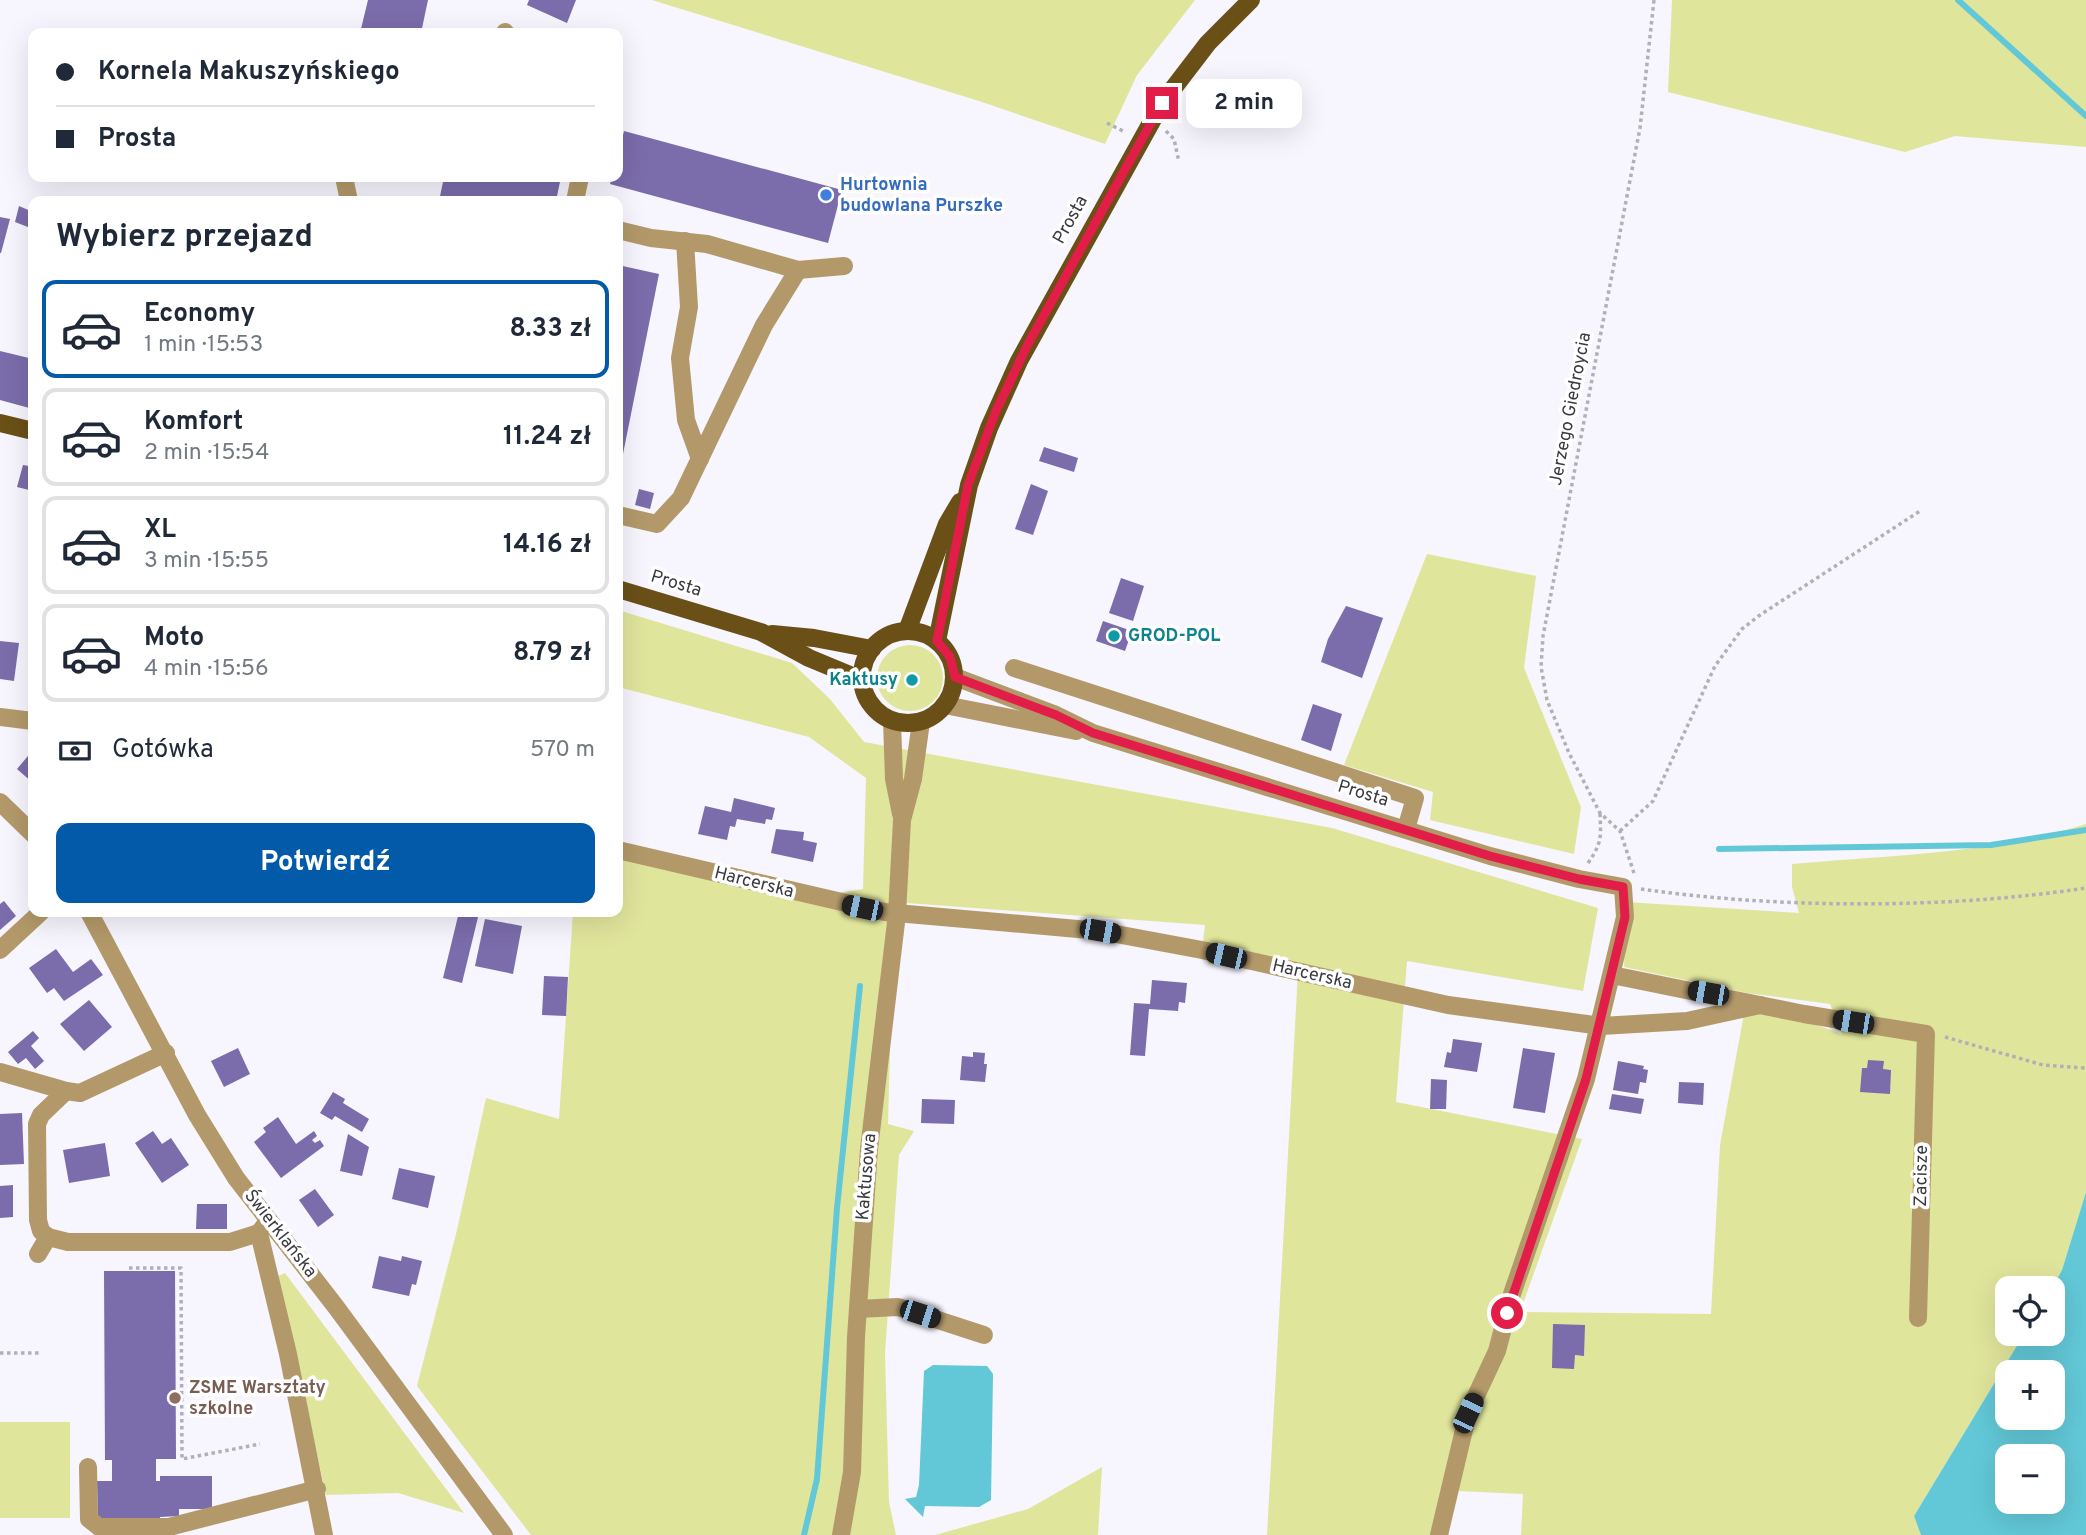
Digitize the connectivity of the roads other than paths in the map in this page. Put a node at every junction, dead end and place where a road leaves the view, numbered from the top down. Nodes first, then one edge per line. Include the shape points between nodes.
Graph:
1 (1251, 0) edge
2 (623, 231) edge
3 (685, 241) junction
4 (844, 266) dead end
5 (798, 270) junction
6 (0, 423) edge
7 (28, 430) edge
8 (700, 459) junction
9 (623, 516) edge
10 (954, 525) junction
11 (623, 591) edge
12 (907, 631) junction
13 (761, 632) junction
14 (937, 641) junction
15 (872, 649) junction
16 (1014, 668) dead end
17 (955, 677) junction
18 (862, 680) junction
19 (945, 705) junction
20 (0, 718) edge
21 (28, 721) edge
22 (892, 721) junction
23 (921, 722) junction
24 (1093, 733) junction
25 (0, 802) edge
26 (902, 820) junction
27 (28, 829) edge
28 (1406, 829) junction
29 (623, 851) edge
30 (897, 914) junction
31 (36, 917) edge
32 (92, 917) edge
33 (0, 950) edge
34 (1612, 975) junction
35 (1760, 1005) junction
36 (1601, 1026) junction
37 (1926, 1034) joint
38 (166, 1053) junction
39 (0, 1072) edge
40 (66, 1091) junction
41 (264, 1227) junction
42 (48, 1237) junction
43 (38, 1254) dead end
44 (858, 1309) junction
45 (1918, 1318) dead end
46 (984, 1335) dead end
47 (88, 1466) dead end
48 (317, 1489) junction
49 (324, 1535) edge
50 (504, 1535) edge
51 (841, 1535) edge
52 (1439, 1535) edge

1 - 10 main road, Prosta via 1195,57 1153,118 1028,344 996,411
2 - 3 street
3 - 5 street
3 - 8 street via 689,307 680,358 686,420
4 - 5 street
5 - 8 street via 764,325
6 - 7 main road
8 - 9 street via 681,498 657,524
10 - 12 main road, Prosta
10 - 14 main road, Prosta
11 - 13 main road, Prosta
12 - 14 main road
12 - 15 main road via 891,634
13 - 15 main road, Prosta
13 - 18 main road, Prosta
14 - 17 main road via 950,657
15 - 18 main road
16 - 28 street via 1415,798
17 - 19 main road
17 - 24 street, Prosta
18 - 22 main road via 869,701
19 - 23 main road
19 - 24 street, Prosta
20 - 21 street
22 - 23 main road
22 - 26 street, Kaktusowa via 894,779
23 - 26 street, Kaktusowa
24 - 28 street, Prosta
25 - 27 street
26 - 30 street, Kaktusowa
28 - 34 street, Prosta via 1579,879 1629,888
29 - 30 street, Harcerska
30 - 36 street, Harcerska via 1100,931 1448,1004
30 - 44 street, Kaktusowa via 869,1150
31 - 33 street
32 - 38 street, Świerklańska
34 - 35 street, Harcerska
34 - 36 street
35 - 36 street, Harcerska via 1686,1021
35 - 37 street, Harcerska
36 - 52 street via 1497,1351 1468,1413
37 - 45 street, Zacisze
38 - 40 street via 88,1091
38 - 41 street, Świerklańska
39 - 40 street
40 - 42 street via 37,1124 38,1220
41 - 42 street via 230,1242 68,1242
41 - 48 street
41 - 50 street, Świerklańska via 336,1307
42 - 43 street
44 - 46 street via 898,1307
44 - 51 street, Kaktusowa via 852,1472
47 - 48 street via 89,1519 99,1527 169,1527
48 - 49 street

